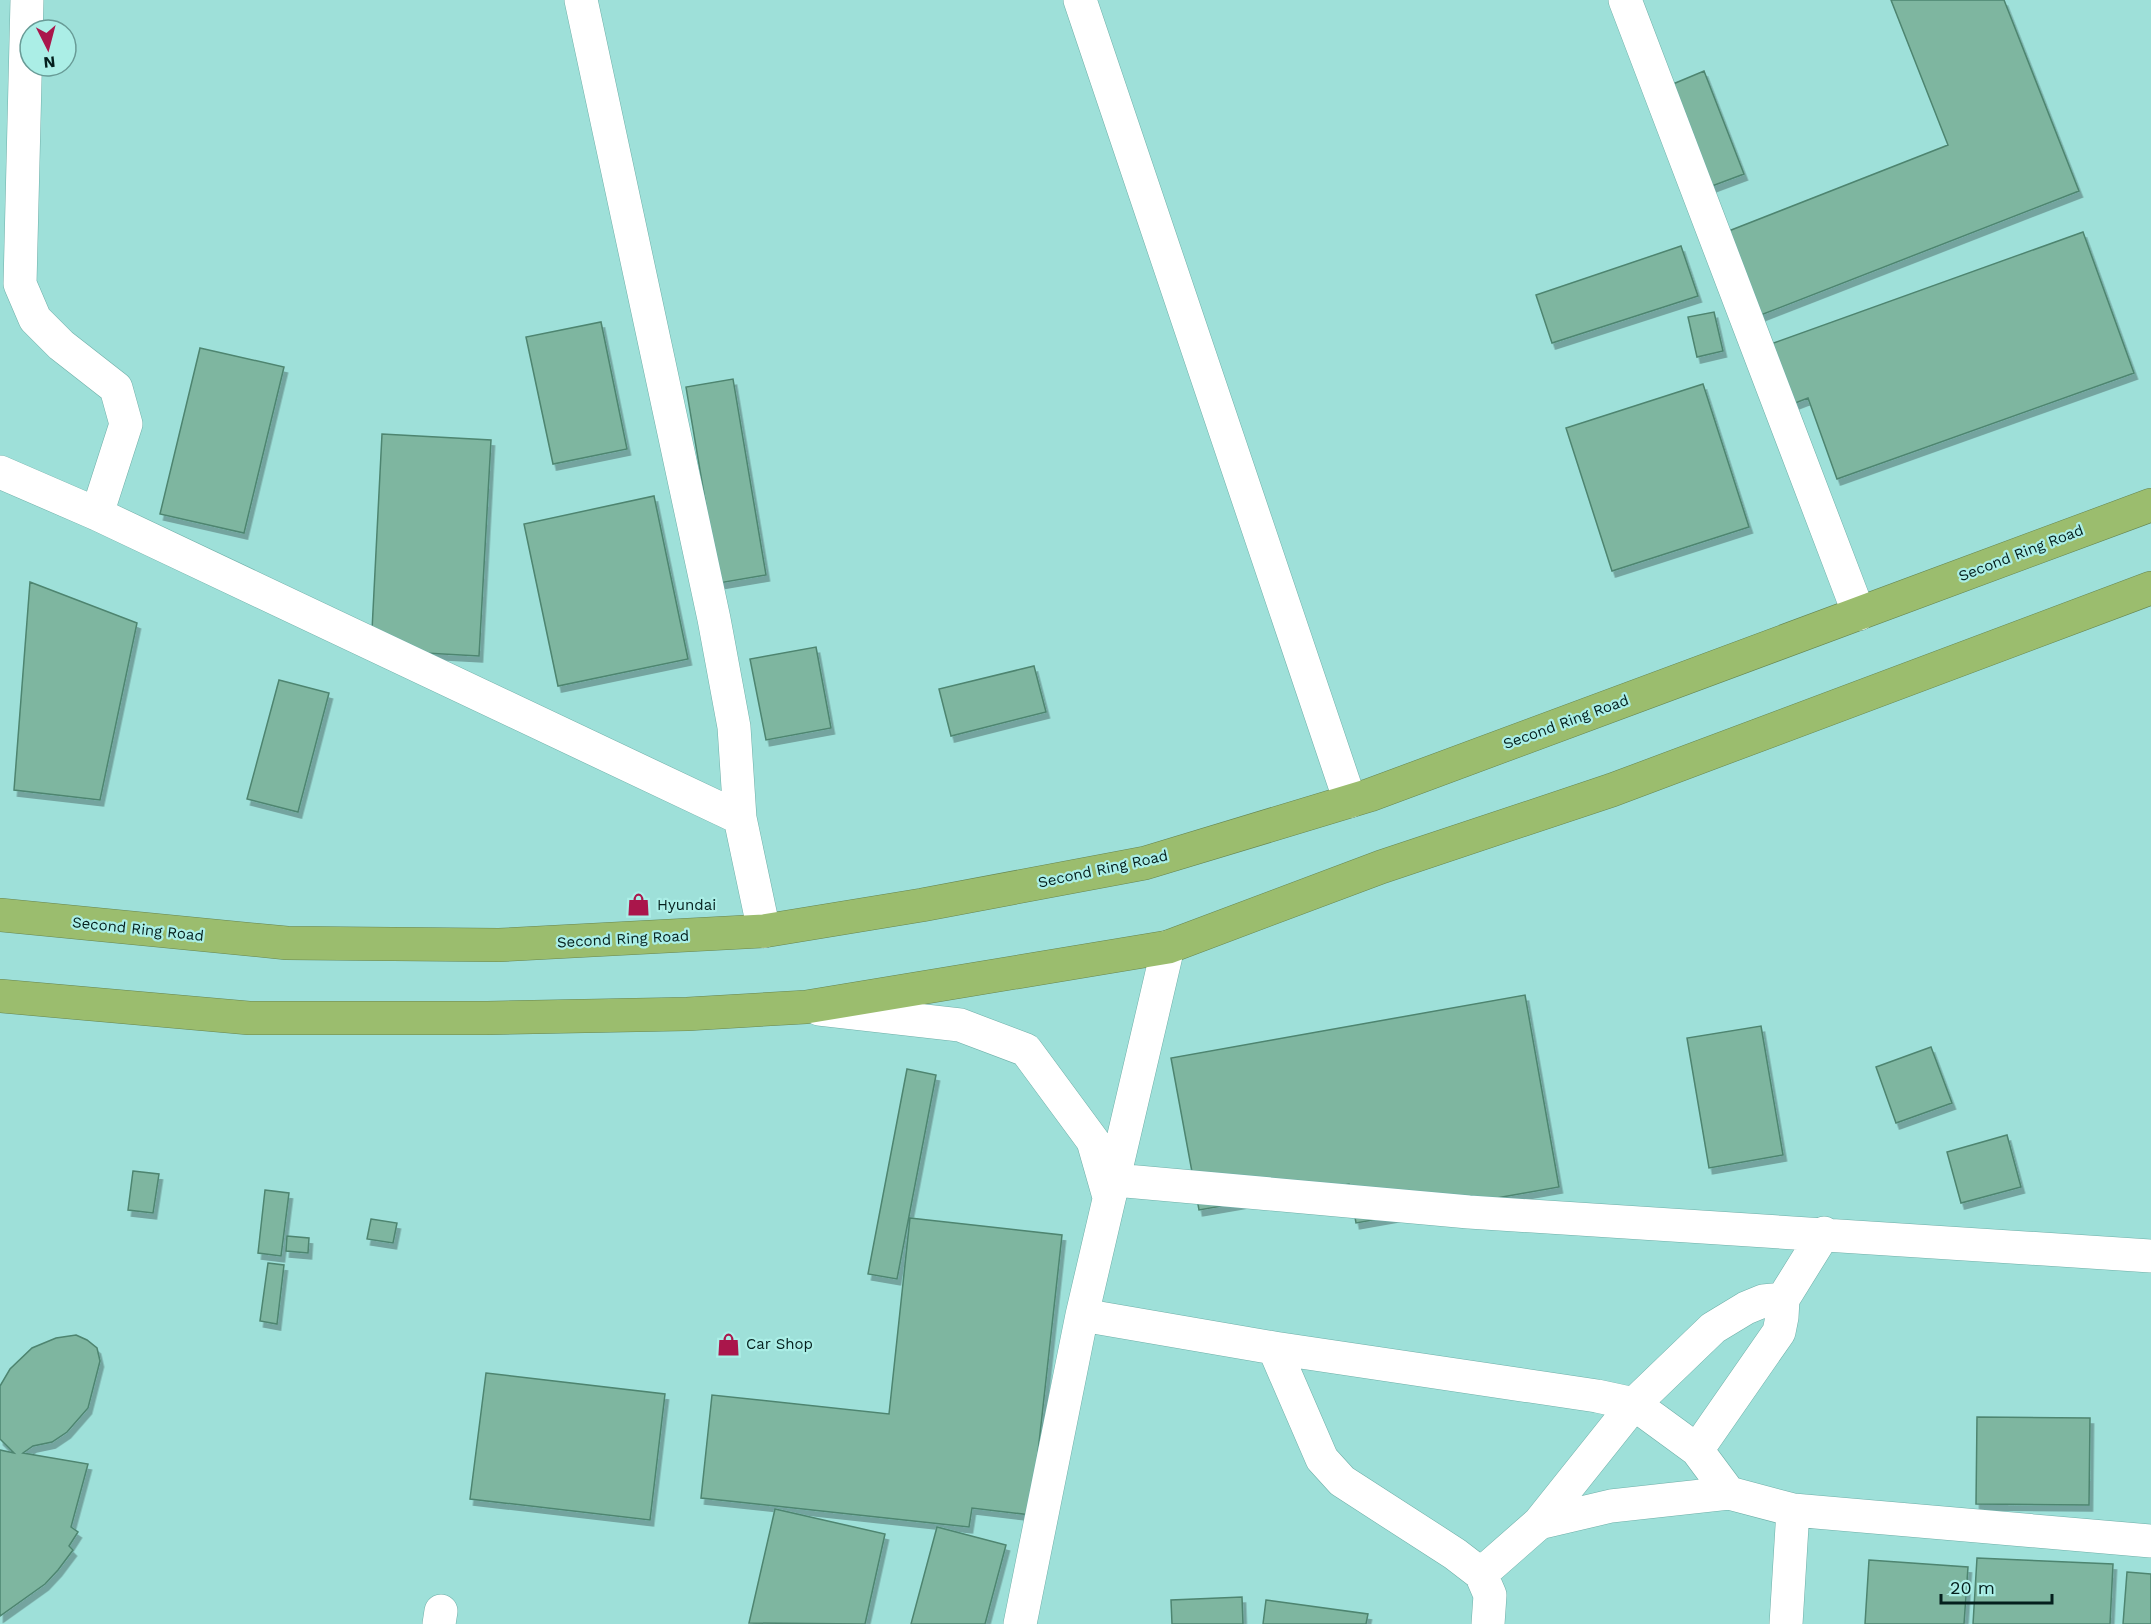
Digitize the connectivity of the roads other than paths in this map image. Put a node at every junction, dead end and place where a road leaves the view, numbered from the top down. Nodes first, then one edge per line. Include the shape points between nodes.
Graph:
1 (27, 0) edge
2 (581, 0) edge
3 (1080, 0) edge
4 (1625, 0) edge
5 (0, 472) edge
6 (2151, 505) edge
7 (97, 514) junction
8 (2151, 588) edge
9 (1859, 614) junction
10 (1350, 801) junction
11 (740, 819) junction
12 (0, 915) edge
13 (764, 931) junction
14 (1168, 946) junction
15 (0, 996) edge
16 (806, 1007) junction
17 (1112, 1191) junction
18 (1824, 1233) junction
19 (2151, 1256) edge
20 (1783, 1299) junction
21 (1082, 1315) junction
22 (1274, 1348) junction
23 (1634, 1404) junction
24 (1697, 1450) junction
25 (1729, 1493) junction
26 (1792, 1510) junction
27 (1539, 1522) junction
28 (2151, 1542) edge
29 (1481, 1574) junction
30 (1020, 1624) edge
31 (1488, 1624) edge
32 (1786, 1624) edge

1 - 7 street via 20,284 35,320 116,388 126,424
2 - 11 street via 714,619 734,728
3 - 10 street
4 - 9 street
5 - 7 street
6 - 9 highway, Second Ring Road
7 - 11 street
8 - 14 highway via 1612,790 1381,867
9 - 10 highway, Second Ring Road
10 - 13 highway, Second Ring Road via 1145,863
11 - 13 street
12 - 13 highway, Second Ring Road via 287,943 499,945
14 - 16 highway
14 - 17 street
15 - 16 highway via 249,1018 687,1014
16 - 17 street via 960,1025 1026,1050 1094,1142
17 - 18 street
17 - 21 street
18 - 19 street
18 - 20 street
20 - 23 street via 1746,1308 1713,1328
20 - 24 street via 1779,1332
21 - 22 street
21 - 30 street
22 - 23 street
22 - 29 street via 1322,1459 1342,1481
23 - 24 street
23 - 27 street
24 - 25 street
25 - 26 street
25 - 27 street via 1611,1506
26 - 28 street
26 - 32 street
27 - 29 street
29 - 31 street via 1490,1595

